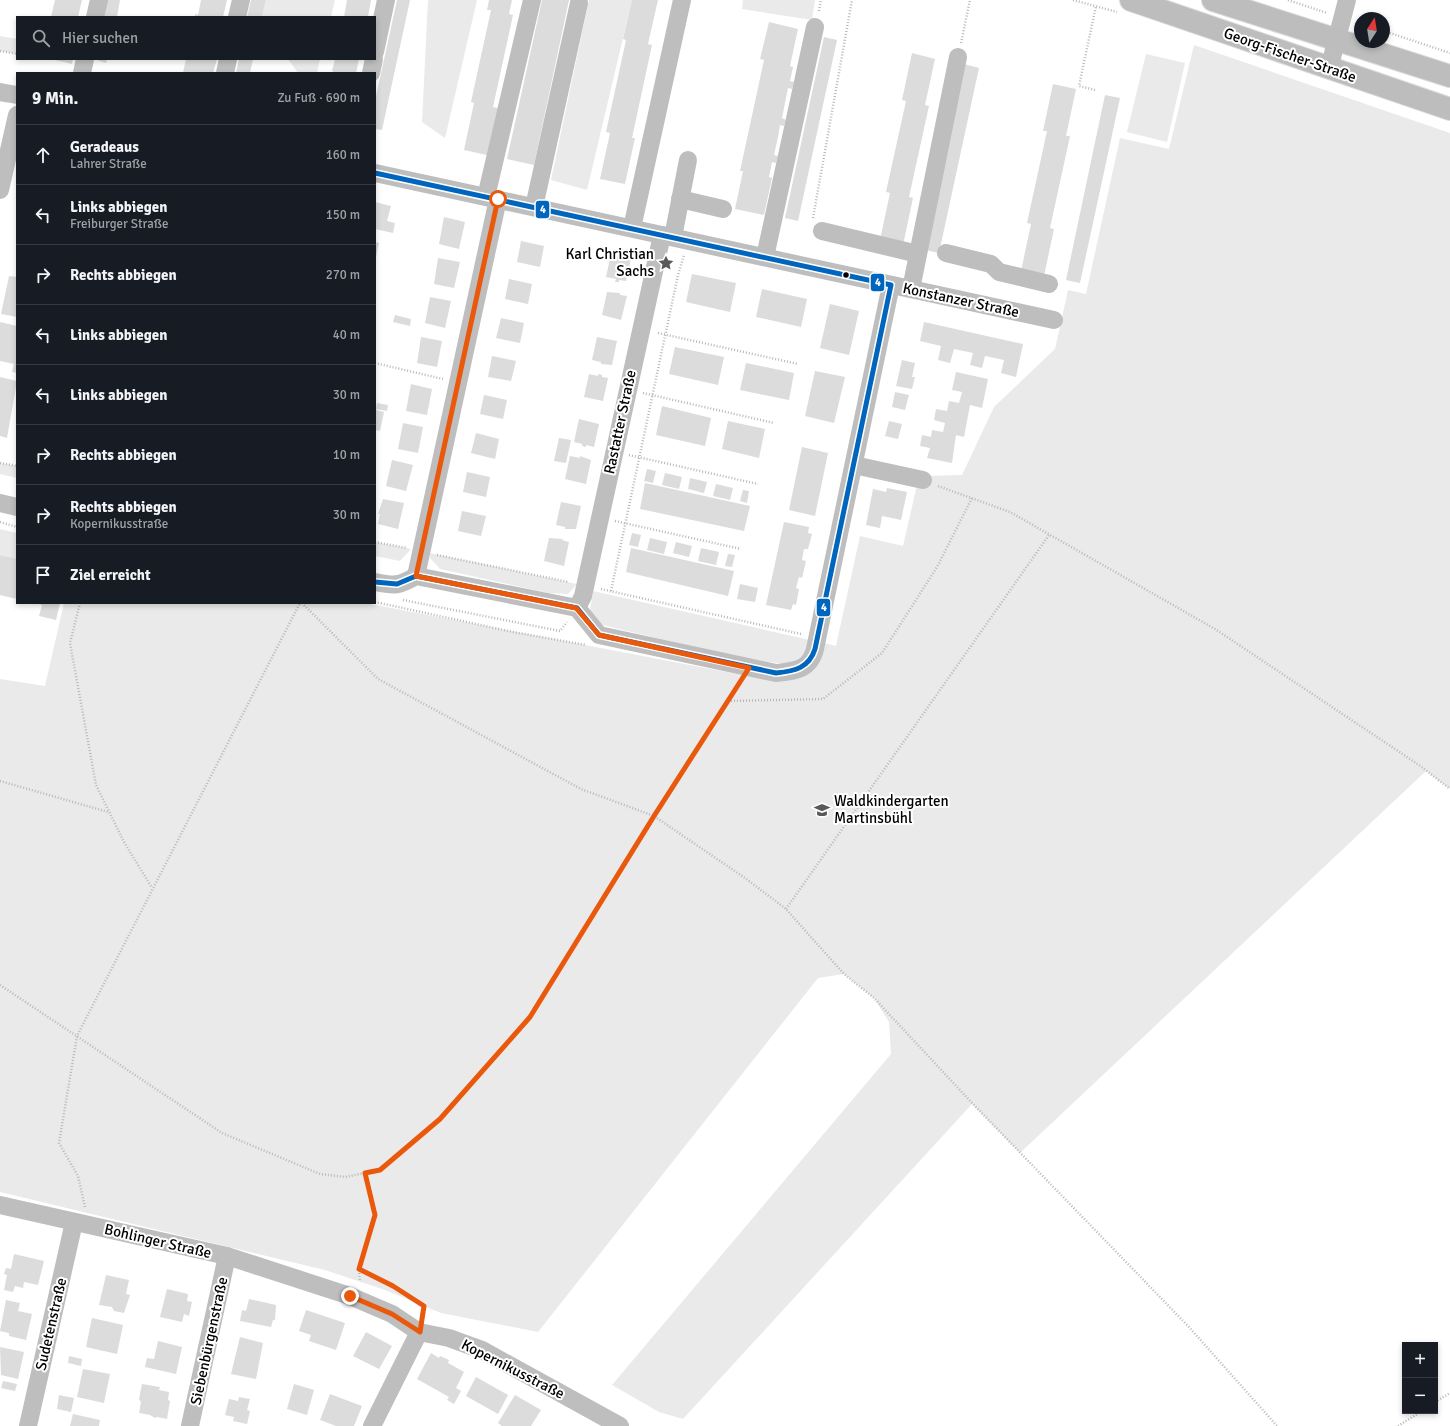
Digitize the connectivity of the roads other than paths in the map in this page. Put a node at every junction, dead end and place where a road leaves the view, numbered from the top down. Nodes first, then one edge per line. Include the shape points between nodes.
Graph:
1 (99, 0) edge
2 (241, 0) edge
3 (386, 0) edge
4 (532, 0) edge
5 (682, 0) edge
6 (1131, 0) edge
7 (1213, 0) edge
8 (1347, 0) edge
9 (579, 3) dead end
10 (95, 16) edge
11 (237, 16) edge
12 (815, 27) dead end
13 (1338, 39) junction
14 (376, 47) edge
15 (958, 57) road end
16 (85, 60) edge
17 (228, 60) edge
18 (374, 60) edge
19 (1329, 69) junction
20 (82, 72) edge
21 (225, 72) edge
22 (371, 72) edge
23 (1450, 76) edge
24 (0, 92) edge
25 (16, 95) edge
26 (1450, 109) edge
27 (16, 119) edge
28 (688, 160) dead end
29 (376, 173) edge
30 (0, 190) edge
31 (492, 198) junction
32 (680, 199) junction
33 (534, 207) junction
34 (723, 209) dead end
35 (817, 227) road end
36 (632, 228) junction
37 (674, 238) junction
38 (946, 253) dead end
39 (918, 254) junction
40 (765, 257) junction
41 (1049, 284) dead end
42 (891, 285) junction
43 (911, 289) junction
44 (1054, 320) dead end
45 (854, 465) junction
46 (923, 480) road end
47 (0, 503) edge
48 (16, 507) edge
49 (416, 576) junction
50 (376, 582) edge
51 (576, 608) junction
52 (0, 1205) edge
53 (81, 1223) junction
54 (227, 1256) junction
55 (315, 1284) joint
56 (420, 1332) junction
57 (28, 1426) edge
58 (190, 1426) edge
59 (372, 1426) edge
60 (620, 1426) edge

1 - 10 street
2 - 11 street
3 - 14 street
4 - 31 street
5 - 36 street
6 - 19 main road, Georg-Fischer-Straße
7 - 13 main road, Georg-Fischer-Straße
8 - 13 street
9 - 33 street
12 - 40 street
13 - 19 street
13 - 23 main road, Georg-Fischer-Straße
15 - 39 street
16 - 20 street
17 - 21 street
18 - 22 street
19 - 26 main road, Georg-Fischer-Straße
24 - 25 street
27 - 30 street
28 - 32 street, Rastatter Straße
29 - 31 street, Konstanzer Straße
31 - 33 street, Konstanzer Straße
31 - 49 street via 457,383
32 - 34 street
32 - 37 street, Rastatter Straße
33 - 36 street, Konstanzer Straße
35 - 39 street
36 - 37 street, Konstanzer Straße
37 - 40 street, Konstanzer Straße
37 - 51 street, Rastatter Straße via 640,329 583,596
38 - 41 street via 991,264 999,272
39 - 43 street
40 - 42 street, Konstanzer Straße
42 - 43 street, Konstanzer Straße
42 - 45 street
43 - 44 street, Konstanzer Straße
45 - 46 street
45 - 51 street via 815,649 812,659 798,670 776,673 599,635
47 - 48 street
49 - 50 street via 404,584 394,586
49 - 51 street
52 - 53 street, Bohlinger Straße
53 - 54 street, Bohlinger Straße
53 - 57 street, Sudetenstraße
54 - 55 street, Bohlinger Straße
54 - 58 street, Siebenbürgenstraße
55 - 56 street, Kopernikusstraße via 392,1314
56 - 59 street
56 - 60 street, Kopernikusstraße via 449,1338 482,1350

